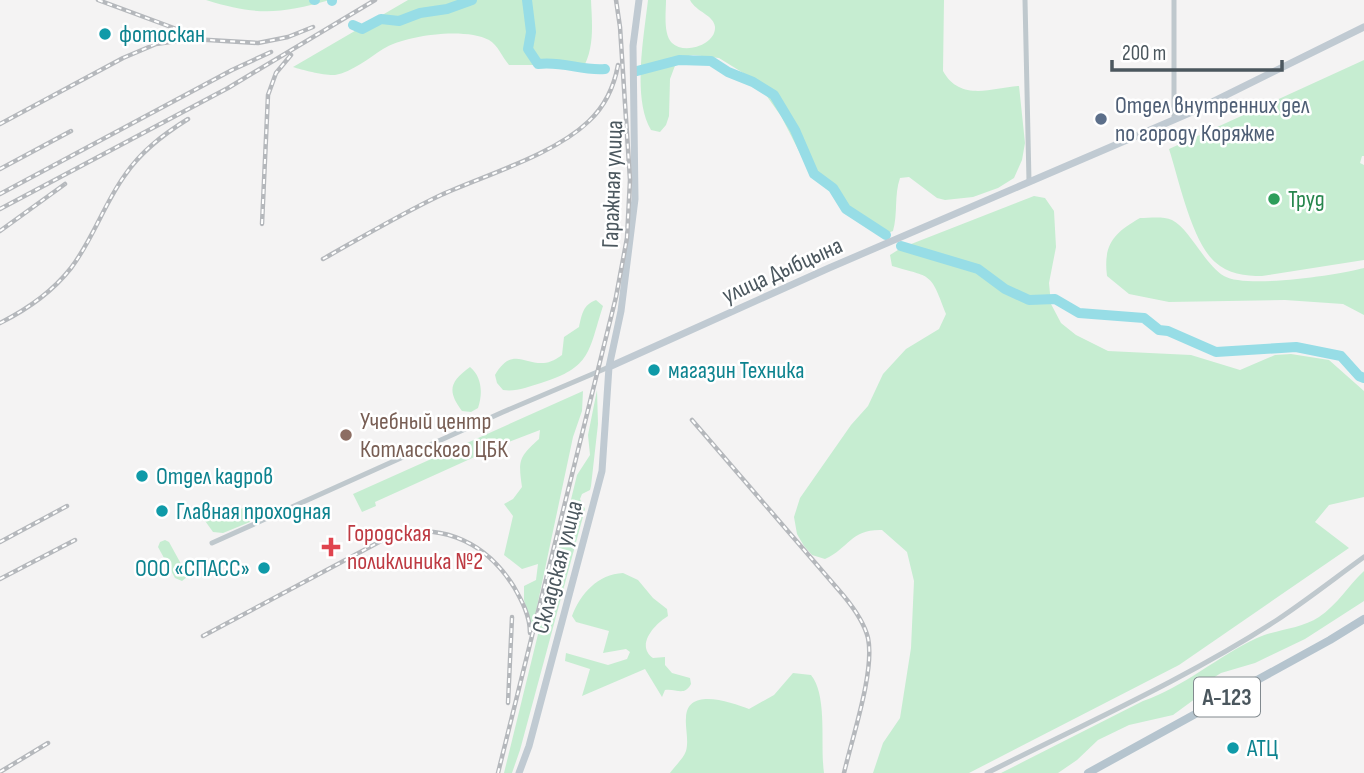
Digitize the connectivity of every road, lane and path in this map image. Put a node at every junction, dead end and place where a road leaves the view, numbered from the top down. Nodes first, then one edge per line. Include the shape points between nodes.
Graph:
1 (639, 0) edge
2 (1026, 0) edge
3 (1174, 0) edge
4 (1364, 27) edge
5 (1174, 120) junction
6 (1030, 181) junction
7 (609, 368) junction
8 (212, 543) dead end
9 (1364, 557) edge
10 (1364, 619) edge
11 (519, 773) edge
12 (987, 773) edge
13 (1088, 773) edge

1 - 7 street, Гаражная улица via 633,46 635,199
2 - 6 street
3 - 5 street
4 - 5 street, улица Дыбцына
5 - 6 street, улица Дыбцына
6 - 7 street, улица Дыбцына
7 - 8 street, улица Дыбцына
7 - 11 street, Складская улица via 599,484
9 - 12 street via 1231,647
10 - 13 main road, А-123

